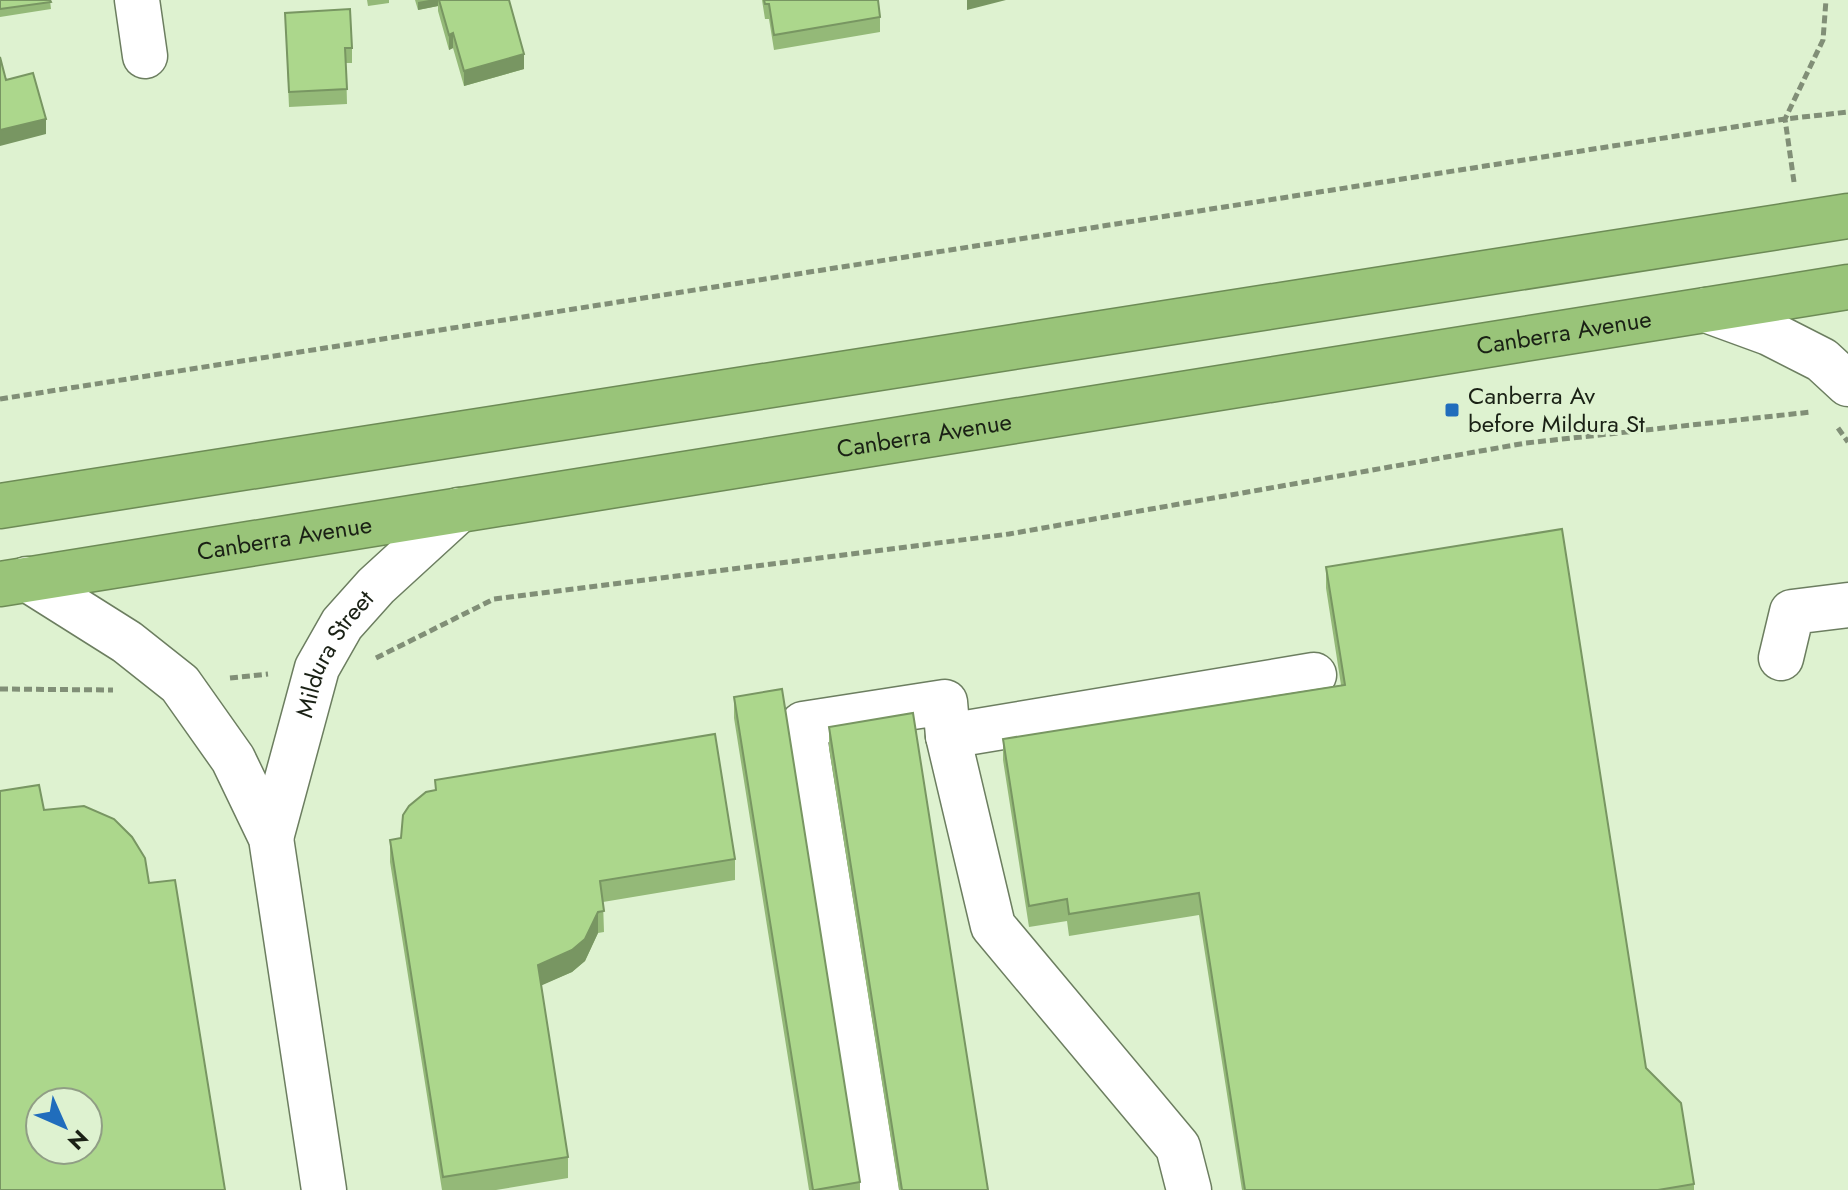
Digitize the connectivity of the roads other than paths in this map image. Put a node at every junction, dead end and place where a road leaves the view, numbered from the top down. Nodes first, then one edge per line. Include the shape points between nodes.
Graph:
1 (137, 0) edge
2 (145, 56) dead end
3 (1848, 216) edge
4 (1848, 287) edge
5 (1706, 310) junction
6 (1848, 384) edge
7 (0, 506) edge
8 (459, 510) junction
9 (13, 582) edge
10 (1848, 605) edge
11 (1781, 658) dead end
12 (1314, 675) dead end
13 (948, 736) junction
14 (271, 838) junction
15 (324, 1190) edge
16 (877, 1190) edge
17 (1189, 1190) edge

1 - 2 street
3 - 7 highway
4 - 5 highway, Canberra Avenue
5 - 6 street via 1822,360
5 - 8 highway, Canberra Avenue
8 - 9 highway, Canberra Avenue
8 - 14 street, Mildura Street via 342,624 317,668
9 - 14 street, Mildura Street via 127,642 180,684 233,759
10 - 11 street via 1792,612
12 - 13 street
13 - 16 street via 945,702 803,724
13 - 17 street via 993,926 1178,1147
14 - 15 street, Mildura Street

